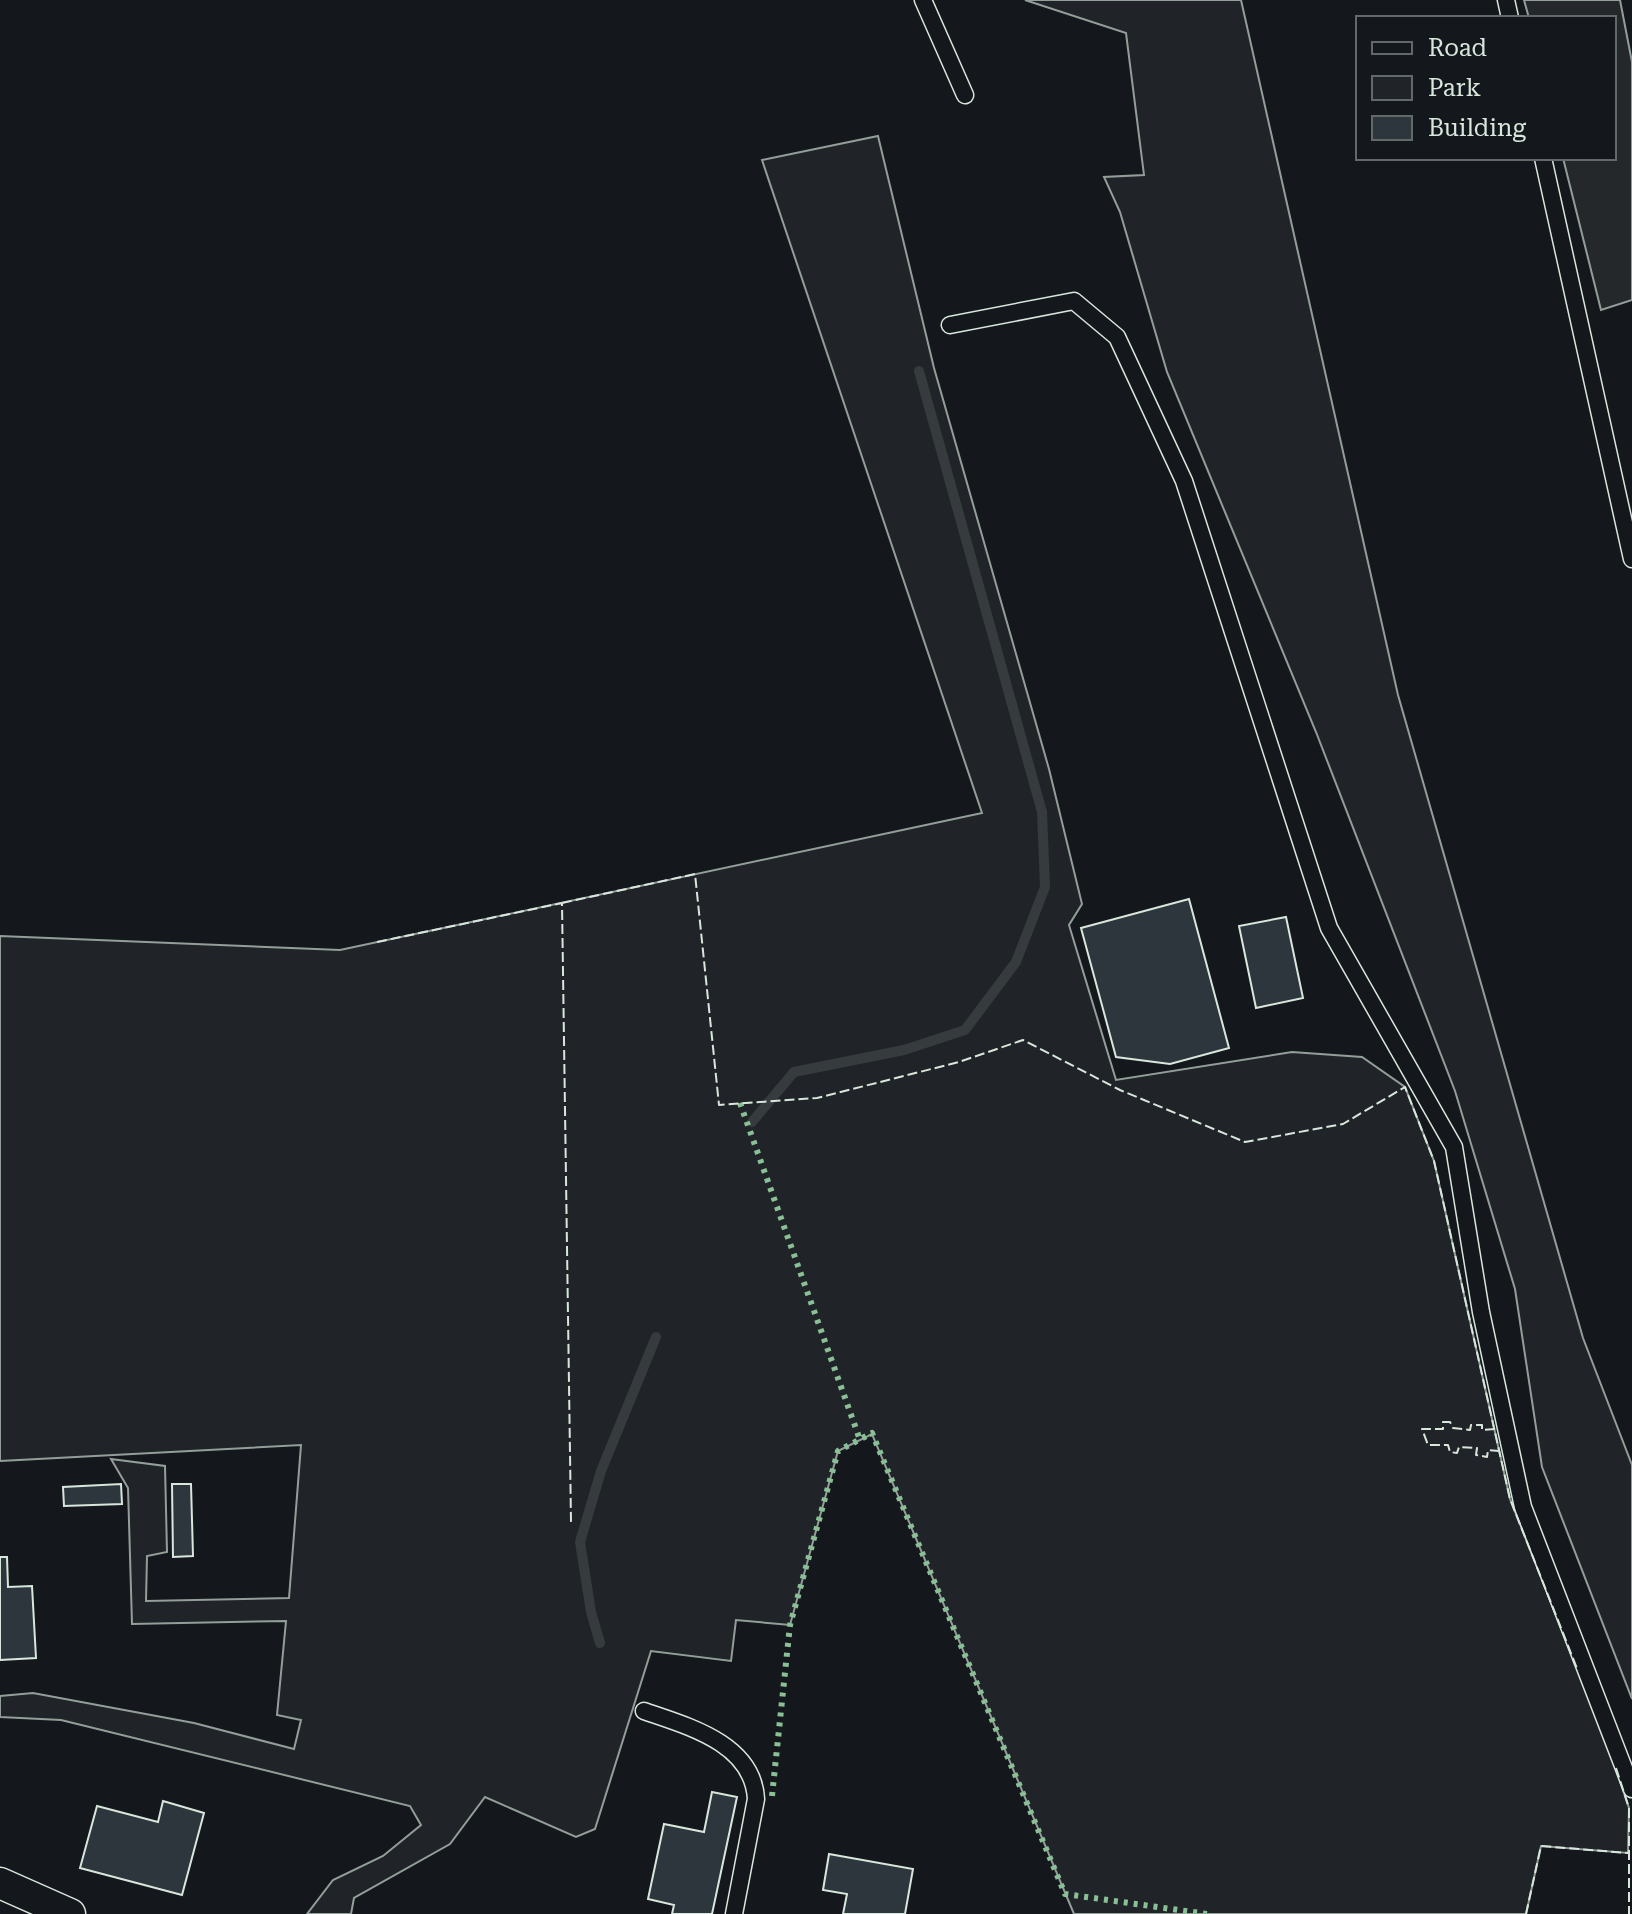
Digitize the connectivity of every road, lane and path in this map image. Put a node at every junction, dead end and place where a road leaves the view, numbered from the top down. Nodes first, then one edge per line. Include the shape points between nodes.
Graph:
1 (923, 0) edge
2 (965, 95) dead end
3 (1543, 160) edge
4 (950, 325) dead end
5 (1632, 559) edge
6 (644, 1711) dead end
7 (1632, 1789) edge
8 (0, 1883) edge
9 (70, 1914) edge
10 (734, 1914) edge

1 - 2 lane
3 - 5 lane
4 - 7 lane via 1074,301 1117,337 1184,481 1329,928 1454,1147 1481,1312 1523,1507
6 - 10 lane via 712,1736 751,1777 756,1799
8 - 9 street

